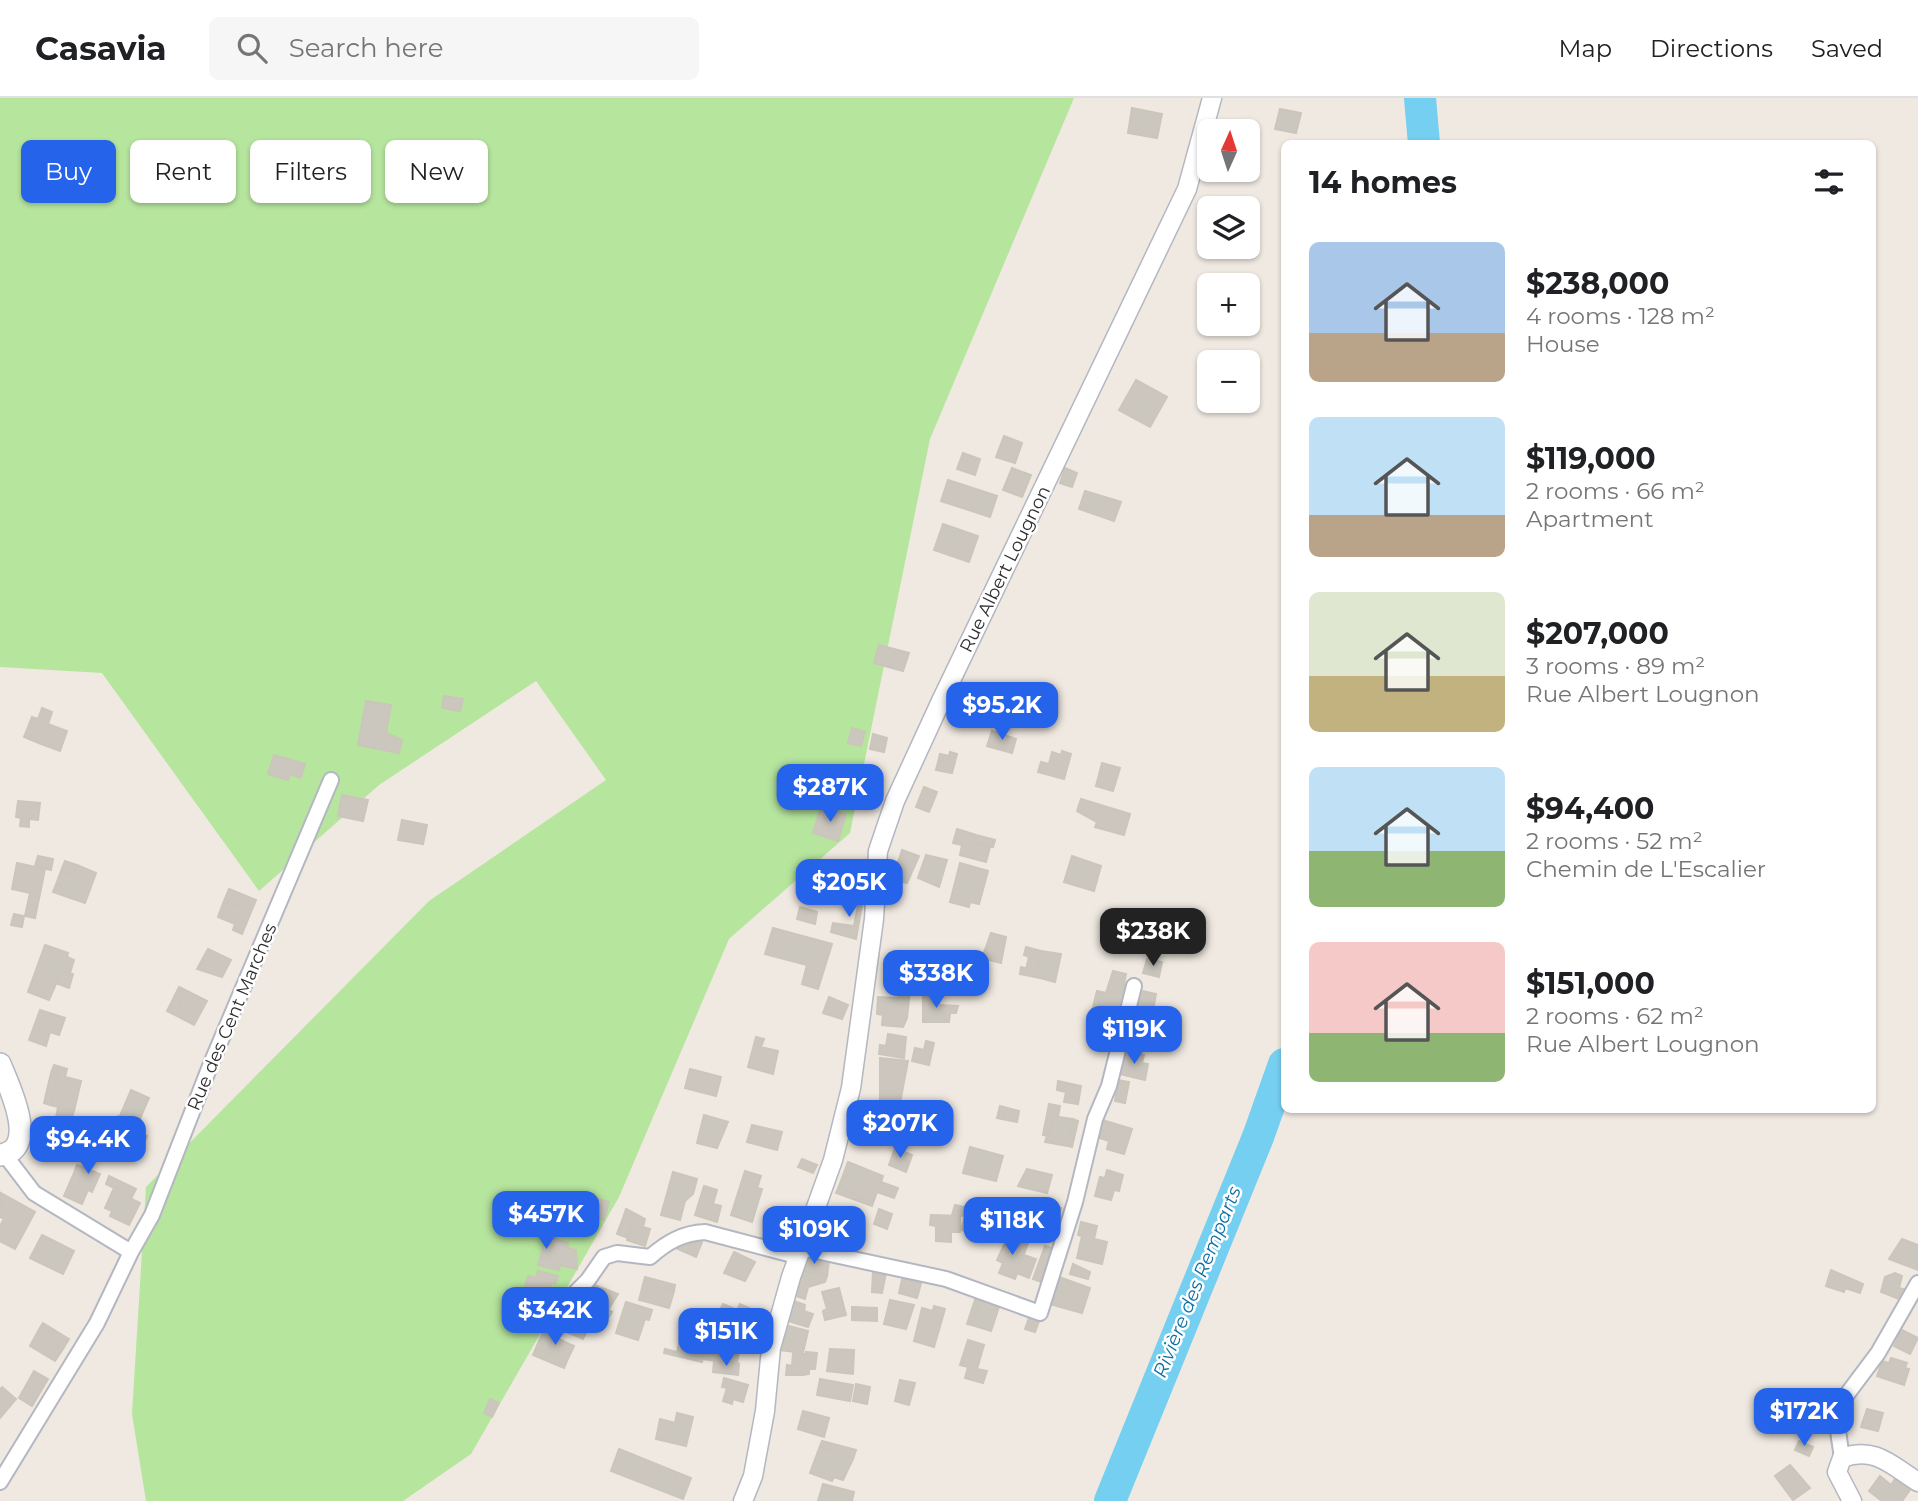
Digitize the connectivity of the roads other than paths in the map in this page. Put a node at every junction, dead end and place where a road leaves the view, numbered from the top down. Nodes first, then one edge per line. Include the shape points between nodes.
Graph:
1 (1212, 98) edge
2 (331, 780) dead end
3 (1134, 986) dead end
4 (0, 1064) edge
5 (2, 1155) edge
6 (131, 1252) junction
7 (801, 1252) junction
8 (1918, 1283) edge
9 (556, 1311) dead end
10 (1842, 1458) junction
11 (0, 1482) edge
12 (1918, 1482) edge
13 (743, 1501) edge
14 (1852, 1501) edge

1 - 7 street, Rue Albert Lougnon via 1186,189 895,801 877,851 874,919 850,1088
2 - 6 street, Rue des Cent Marches via 152,1214
3 - 7 street via 1109,1086 1095,1119 1040,1313 946,1279
4 - 5 main road via 21,1129 13,1147
5 - 6 street via 34,1193
6 - 11 street, Rue des Cent Marches via 97,1323
7 - 9 street via 705,1232 690,1233 650,1257 617,1252 604,1257
7 - 13 street, Rue Albert Lougnon via 771,1348 765,1411 753,1476
8 - 10 street via 1878,1353 1842,1401 1838,1431
10 - 12 street via 1860,1452 1876,1455
10 - 14 street via 1837,1472

